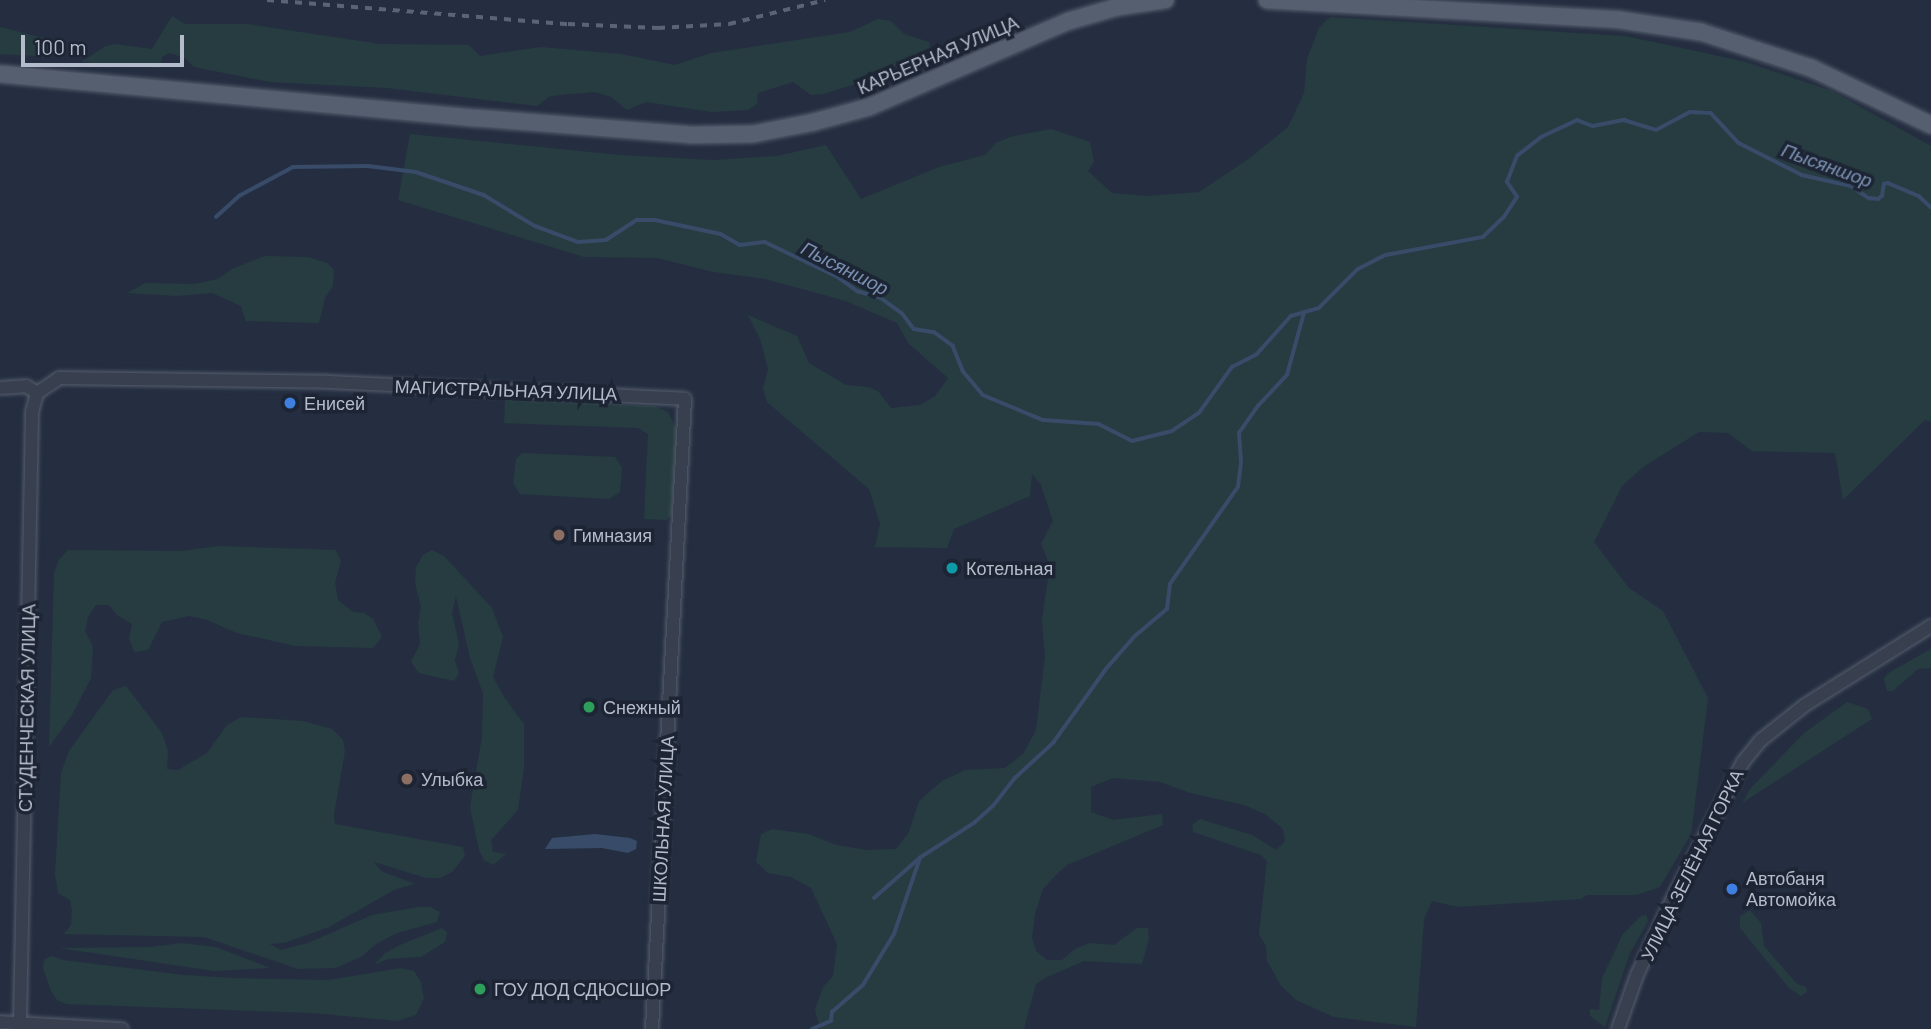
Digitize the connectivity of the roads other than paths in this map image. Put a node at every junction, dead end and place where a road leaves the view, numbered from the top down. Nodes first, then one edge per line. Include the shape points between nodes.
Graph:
1 (1165, 0) edge
2 (1267, 0) edge
3 (0, 74) edge
4 (1931, 125) edge
5 (0, 388) edge
6 (37, 393) junction
7 (685, 399) joint
8 (1931, 626) edge
9 (0, 1022) edge
10 (20, 1023) junction
11 (122, 1029) edge
12 (652, 1029) edge
13 (1618, 1029) edge

1 - 3 main road, КАРЬЕРНАЯ УЛИЦА via 1069,21 842,115 785,129 724,136
2 - 4 main road via 1620,20 1701,32 1811,68
5 - 6 street via 26,386
6 - 7 street, МАГИСТРАЛЬНАЯ УЛИЦА via 59,378 318,382
6 - 10 street, СТУДЕНЧЕСКАЯ УЛИЦА via 32,412
7 - 12 street, ШКОЛЬНАЯ УЛИЦА
8 - 13 street, УЛИЦА ЗЕЛЁНАЯ ГОРКА via 1805,705 1761,740 1743,762 1671,902
9 - 10 street
10 - 11 street

